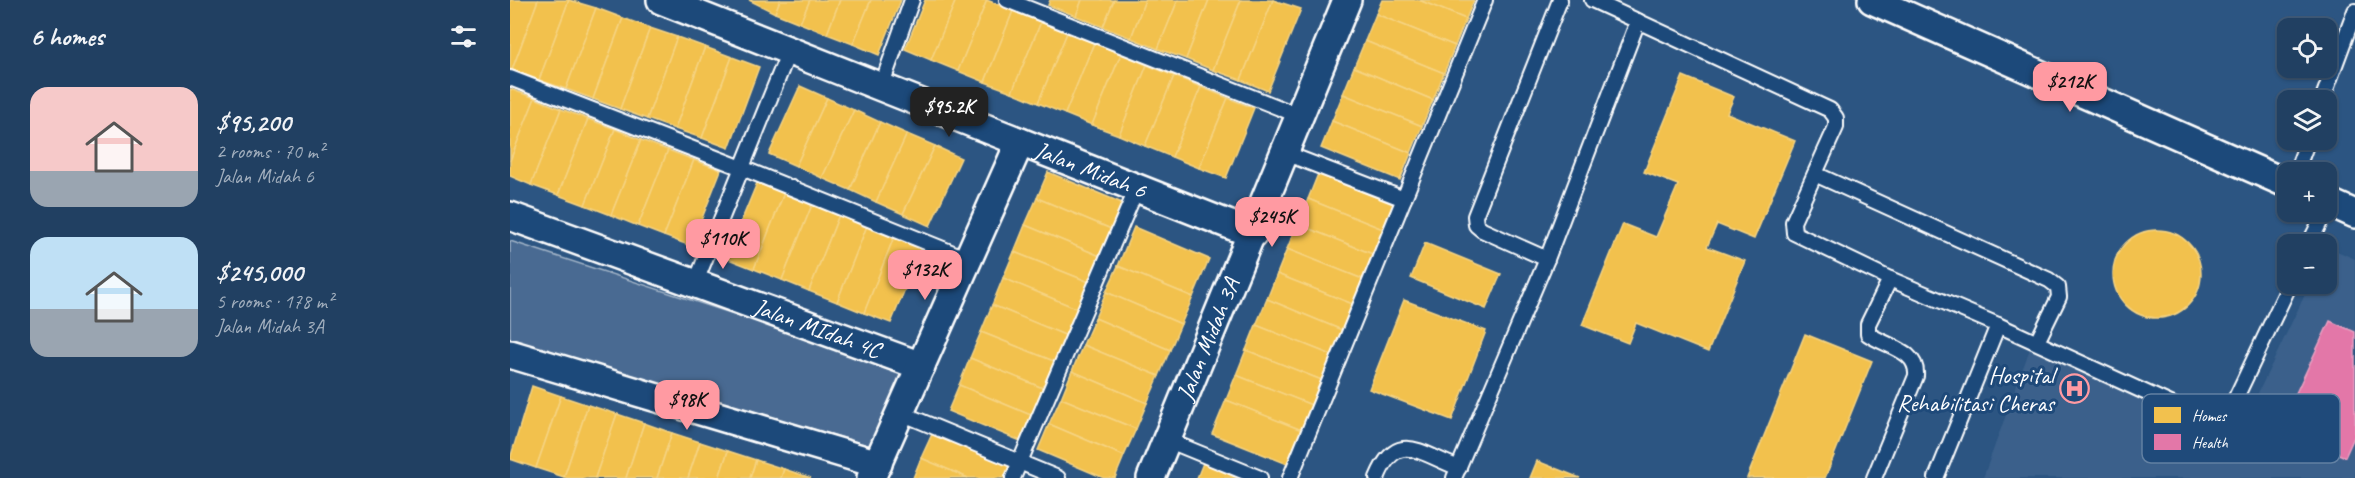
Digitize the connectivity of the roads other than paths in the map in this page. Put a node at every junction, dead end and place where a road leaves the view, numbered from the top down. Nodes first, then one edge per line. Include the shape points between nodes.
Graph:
1 (660, 0) edge
2 (912, 0) edge
3 (1007, 0) edge
4 (1347, 0) edge
5 (1485, 0) edge
6 (1560, 0) edge
7 (1592, 0) edge
8 (1882, 2) edge
9 (2355, 11) edge
10 (1638, 21) junction
11 (789, 51) junction
12 (510, 78) edge
13 (881, 87) junction
14 (2326, 90) edge
15 (1300, 116) junction
16 (1020, 142) junction
17 (1285, 153) junction
18 (742, 168) junction
19 (1815, 174) junction
20 (2277, 179) edge
21 (1137, 188) junction
22 (1404, 199) junction
23 (2337, 209) edge
24 (2355, 214) edge
25 (510, 216) edge
26 (1253, 234) junction
27 (968, 259) junction
28 (1547, 259) junction
29 (1890, 279) junction
30 (695, 284) junction
31 (2285, 294) edge
32 (1998, 325) junction
33 (2037, 342) junction
34 (510, 354) edge
35 (921, 366) junction
36 (2150, 394) edge
37 (2238, 394) edge
38 (901, 413) junction
39 (1167, 440) junction
40 (1020, 462) junction
41 (874, 471) edge
42 (1456, 473) edge
43 (1013, 478) edge
44 (1058, 478) edge
45 (1151, 478) edge
46 (1260, 478) edge
47 (1290, 478) edge
48 (1377, 478) edge
49 (1874, 478) edge
50 (1936, 478) edge

1 - 11 street, Jalan Midah 6
2 - 13 lane
3 - 15 lane
4 - 15 street, Jalan Midah 3A
5 - 22 lane
6 - 28 lane via 1475,216 1482,231
7 - 10 lane
8 - 20 street
9 - 14 lane
10 - 19 lane via 1830,110 1836,117 1836,127
10 - 28 lane
11 - 13 street, Jalan Midah 6
11 - 18 lane
12 - 18 lane
13 - 16 street, Jalan Midah 6
15 - 17 street, Jalan Midah 3A
16 - 21 street, Jalan Midah 6
16 - 27 street
17 - 22 lane
17 - 26 street, Jalan Midah 3A
18 - 27 lane
18 - 30 lane
19 - 29 lane via 1793,222 1794,233
19 - 33 lane via 2049,280 2058,288 2059,297
21 - 26 street, Jalan Midah 6
21 - 40 lane
22 - 47 lane
23 - 24 street
25 - 30 street, Jalan MIdah 4C
26 - 39 street, Jalan Midah 3A
27 - 35 street
28 - 42 lane
29 - 32 lane
29 - 49 lane via 1868,324 1868,334 1911,356 1917,365
30 - 35 street, Jalan MIdah 4C
31 - 37 lane
32 - 33 lane
32 - 50 lane
33 - 36 lane
34 - 41 street
35 - 38 street
38 - 40 lane
38 - 41 street
39 - 45 street, Jalan Midah 3A
39 - 46 lane
40 - 43 lane
40 - 44 lane
42 - 48 lane via 1404,447 1385,459

